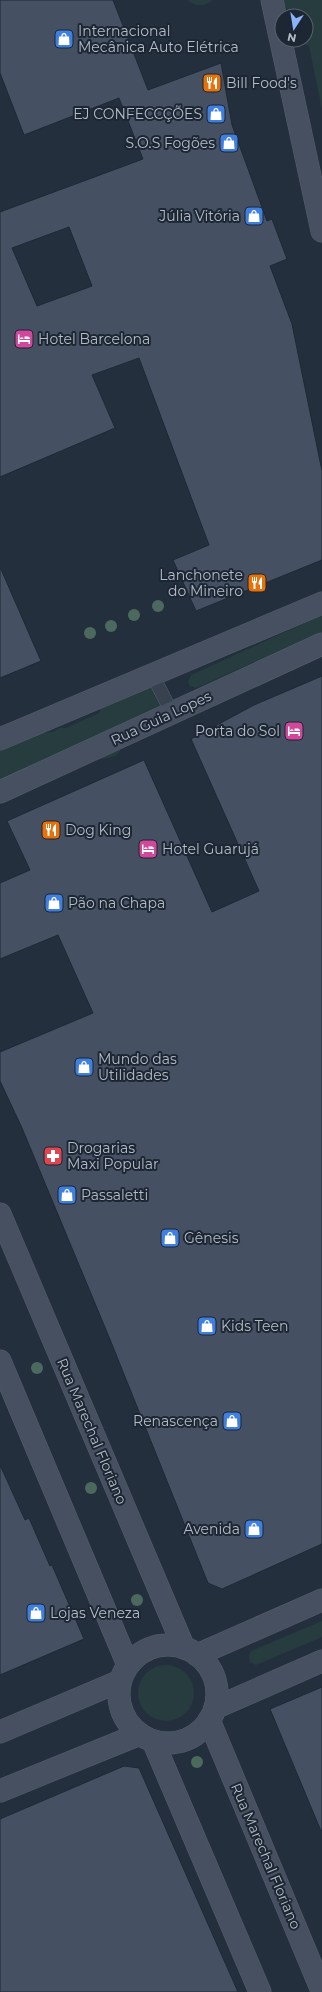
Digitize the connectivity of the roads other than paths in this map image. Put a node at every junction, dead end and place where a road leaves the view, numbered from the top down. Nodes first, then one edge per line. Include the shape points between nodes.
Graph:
1 (272, 0) edge
2 (322, 231) edge
3 (322, 603) edge
4 (322, 644) edge
5 (152, 674) junction
6 (172, 713) junction
7 (0, 739) edge
8 (0, 792) edge
9 (0, 1214) edge
10 (0, 1361) edge
11 (322, 1600) edge
12 (190, 1652) junction
13 (322, 1661) edge
14 (124, 1673) junction
15 (212, 1714) junction
16 (0, 1732) edge
17 (146, 1737) junction
18 (0, 1791) edge
19 (260, 1992) edge
20 (322, 1992) edge

1 - 2 main road
3 - 5 main road
4 - 6 main road, Rua Guia Lopes
5 - 6 lane
5 - 7 main road
6 - 8 main road, Rua Guia Lopes
9 - 12 main road, Rua Marechal Floriano
10 - 14 main road
11 - 12 main road
12 - 14 main road via 162,1646 152,1648 134,1658
12 - 15 main road via 208,1668 213,1677 216,1687
13 - 15 main road
14 - 16 main road
14 - 17 main road via 118,1692 121,1710 128,1723
15 - 17 main road via 197,1734 185,1740 172,1742
15 - 20 main road, Rua Marechal Floriano
17 - 18 main road
17 - 19 main road

